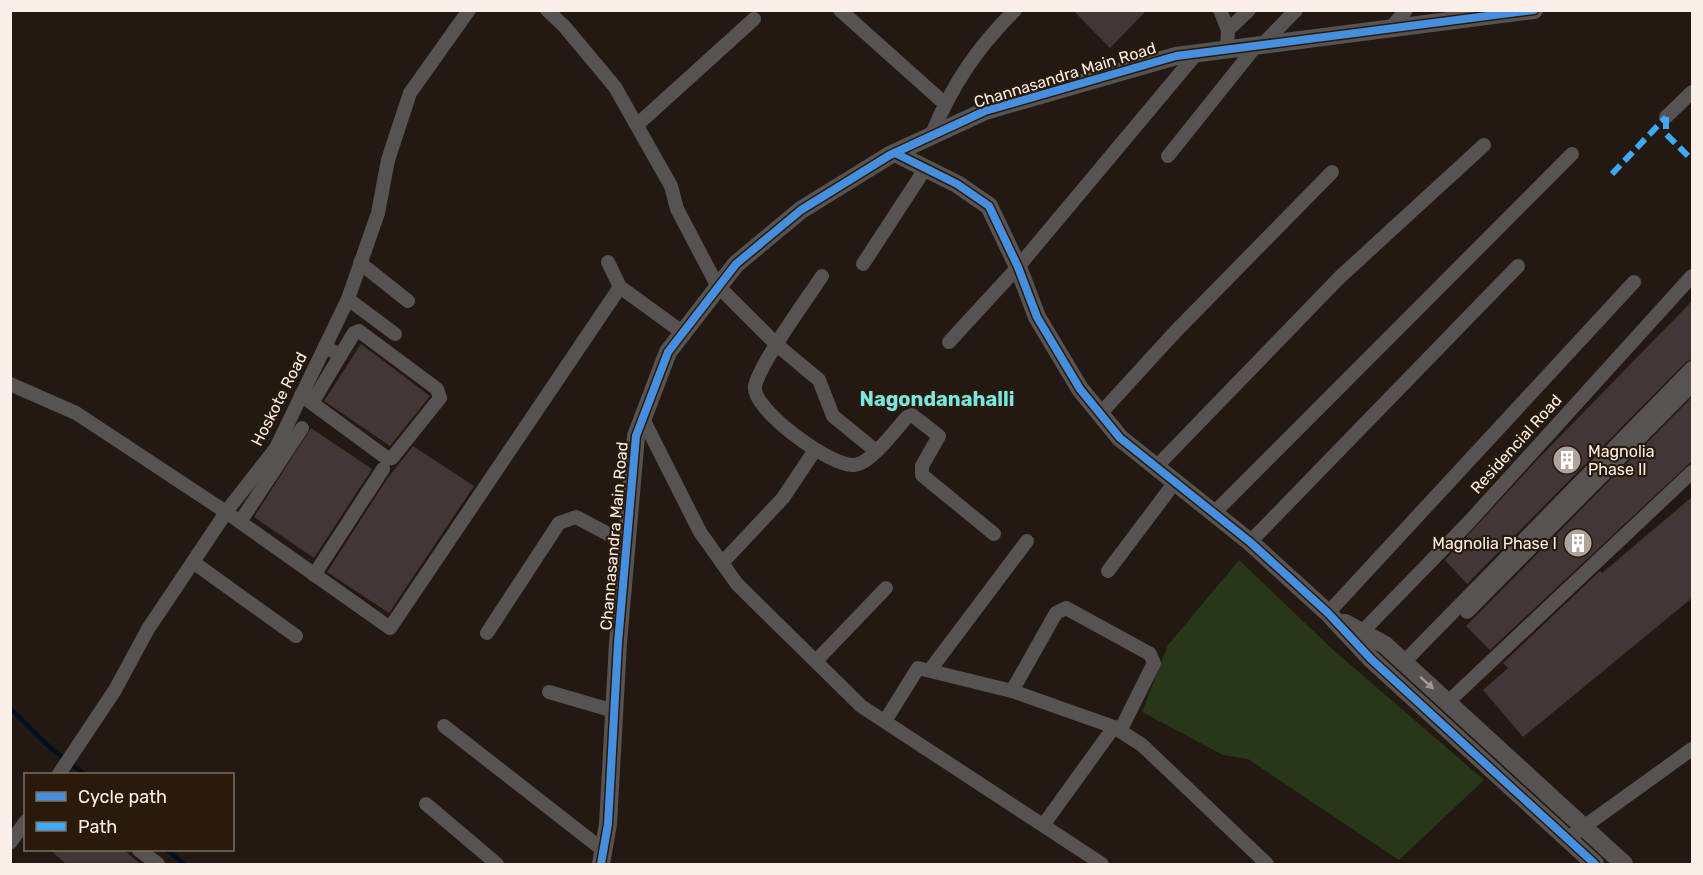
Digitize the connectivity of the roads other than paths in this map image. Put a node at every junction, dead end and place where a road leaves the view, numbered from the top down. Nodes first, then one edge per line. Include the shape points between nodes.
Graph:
1 (469, 10) edge
2 (547, 10) edge
3 (840, 10) edge
4 (1015, 10) edge
5 (1220, 10) edge
6 (1249, 10) edge
7 (1296, 10) edge
8 (1406, 10) edge
9 (1534, 10) edge
10 (754, 20) dead end
11 (1390, 29) junction
12 (1228, 30) junction
13 (1260, 45) junction
14 (1227, 49) junction
15 (1197, 53) junction
16 (1692, 92) edge
17 (944, 103) junction
18 (1666, 117) dead end
19 (638, 124) junction
20 (931, 136) junction
21 (1484, 145) dead end
22 (895, 153) junction
23 (1572, 154) dead end
24 (1168, 156) dead end
25 (925, 170) junction
26 (1332, 172) dead end
27 (608, 262) dead end
28 (360, 263) junction
29 (863, 264) dead end
30 (1518, 266) dead end
31 (1018, 267) junction
32 (822, 276) dead end
33 (1692, 276) edge
34 (1634, 282) dead end
35 (717, 285) junction
36 (620, 287) junction
37 (348, 299) junction
38 (408, 301) dead end
39 (682, 332) junction
40 (396, 334) dead end
41 (949, 342) dead end
42 (777, 345) junction
43 (325, 346) junction
44 (340, 356) junction
45 (1692, 368) edge
46 (10, 384) edge
47 (1692, 385) edge
48 (307, 399) junction
49 (1100, 414) junction
50 (642, 417) junction
51 (302, 428) dead end
52 (815, 450) junction
53 (876, 451) junction
54 (1156, 467) junction
55 (383, 469) dead end
56 (1692, 471) edge
57 (1175, 482) junction
58 (226, 512) junction
59 (1214, 513) junction
60 (240, 522) junction
61 (994, 534) dead end
62 (1027, 541) dead end
63 (1250, 542) junction
64 (627, 544) junction
65 (193, 562) junction
66 (722, 563) junction
67 (1108, 571) dead end
68 (314, 575) junction
69 (886, 588) dead end
70 (1328, 613) junction
71 (487, 633) dead end
72 (1362, 633) junction
73 (296, 636) dead end
74 (816, 661) junction
75 (1406, 664) junction
76 (930, 670) junction
77 (1012, 691) junction
78 (549, 692) dead end
79 (1448, 702) junction
80 (615, 711) junction
81 (885, 721) junction
82 (444, 726) dead end
83 (1117, 729) junction
84 (1692, 749) edge
85 (60, 773) edge
86 (426, 804) dead end
87 (24, 824) edge
88 (1044, 824) junction
89 (1583, 827) junction
90 (1567, 839) junction
91 (10, 843) edge
92 (142, 851) edge
93 (602, 857) edge
94 (158, 864) edge
95 (497, 864) edge
96 (1102, 864) edge
97 (1267, 864) edge
98 (1595, 864) edge
99 (1624, 864) edge

1 - 28 street, Hoskote Road via 410,93 388,160 378,213
2 - 19 street via 615,87
3 - 17 street
4 - 17 street via 984,42
5 - 12 street
6 - 12 street
7 - 13 street
8 - 11 street
9 - 11 street, Channasandra Main Road
10 - 19 street
11 - 13 street, Channasandra Main Road
12 - 14 street
13 - 14 street, Channasandra Main Road
13 - 24 street
14 - 15 street, Channasandra Main Road
15 - 20 street, Channasandra Main Road via 985,111
15 - 31 street
16 - 18 street
17 - 20 street
19 - 35 street
20 - 22 street, Channasandra Main Road
21 - 54 street via 1326,291
22 - 25 street
22 - 35 street, Channasandra Main Road via 801,210 736,264
23 - 59 street
25 - 29 street
25 - 31 street via 957,184 988,206
26 - 49 street
27 - 36 street
28 - 37 street, Hoskote Road
28 - 38 street
30 - 63 street
31 - 41 street
31 - 49 street via 1037,317 1080,389
32 - 42 street
33 - 72 street, Residencial Road via 1469,522
34 - 70 street
35 - 39 street, Channasandra Main Road
35 - 42 street
36 - 39 street
36 - 68 street via 390,628
37 - 40 street
37 - 43 street, Hoskote Road
39 - 50 street, Channasandra Main Road via 668,352
42 - 52 street via 755,392 778,420
42 - 53 street via 821,382 836,419
43 - 44 street
43 - 48 street, Hoskote Road
44 - 48 street
44 - 48 street via 359,331 438,389 440,398 388,459
45 - 75 street
46 - 58 street via 76,413
47 - 75 street via 1482,597
48 - 58 street, Hoskote Road via 276,448
49 - 54 street via 1120,438
50 - 64 street, Channasandra Main Road via 636,436
50 - 66 street via 700,532
51 - 60 street
52 - 53 street via 842,465 866,462
52 - 66 street via 783,498
53 - 61 street via 912,415 937,432 939,436 922,466 922,475
54 - 57 street
55 - 68 street
56 - 79 street
57 - 59 street
57 - 67 street
58 - 60 street
58 - 65 street, Hoskote Road
59 - 63 street
60 - 68 street
62 - 76 street
63 - 70 street
64 - 71 street via 576,517 560,523
64 - 80 street, Channasandra Main Road
65 - 73 street
65 - 85 street, Hoskote Road
66 - 74 street via 737,584
69 - 74 street
70 - 72 street
70 - 90 street via 1371,659
72 - 75 street via 1385,645
74 - 81 street via 861,706
75 -> 79 street
76 - 77 street
76 - 81 street via 918,668
77 - 83 street
77 - 83 street via 1056,614 1066,608 1150,654 1154,663
78 - 80 street
79 - 89 street
80 - 93 street, Channasandra Main Road via 608,824
81 - 88 street
82 - 93 street
83 - 88 street
83 - 97 street via 1142,745
84 - 89 street
86 - 95 street
87 - 91 street
88 - 96 street
89 - 90 street
89 - 99 street
90 - 98 street
92 - 94 street

